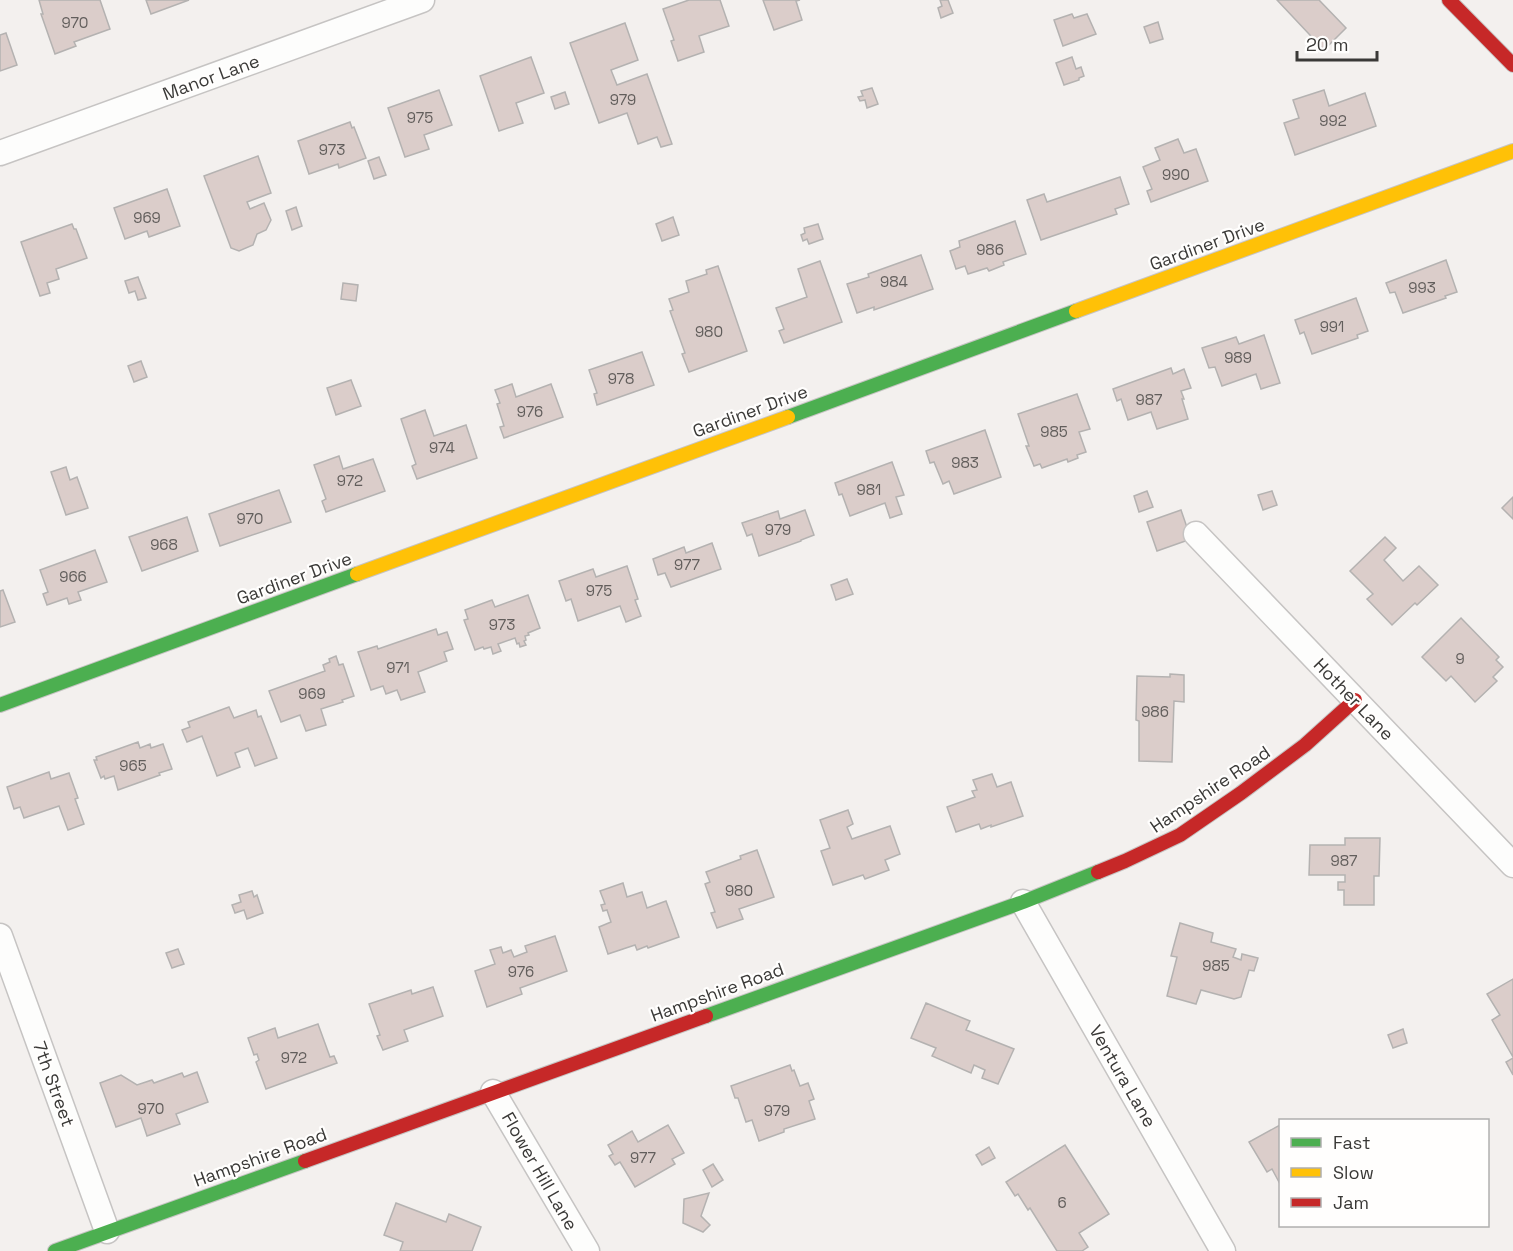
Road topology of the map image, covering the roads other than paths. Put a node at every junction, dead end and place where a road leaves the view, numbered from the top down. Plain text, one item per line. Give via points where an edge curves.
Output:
1 (422, 0) edge
2 (1449, 0) edge
3 (1513, 65) edge
4 (1513, 151) edge
5 (0, 153) edge
6 (1196, 534) dead end
7 (1355, 700) junction
8 (0, 705) edge
9 (1513, 865) edge
10 (1023, 902) junction
11 (0, 936) edge
12 (493, 1092) junction
13 (107, 1231) junction
14 (55, 1251) edge
15 (587, 1251) edge
16 (1222, 1251) edge

1 - 5 street, Manor Lane
2 - 3 street
4 - 8 street, Gardiner Drive
6 - 7 street, Hother Lane
7 - 9 street, Hother Lane
7 - 10 street, Hampshire Road via 1305,745 1180,835
10 - 12 street, Hampshire Road
10 - 16 street, Ventura Lane
11 - 13 street, 7th Street
12 - 13 street, Hampshire Road
12 - 15 street, Flower Hill Lane
13 - 14 street, Hampshire Road

